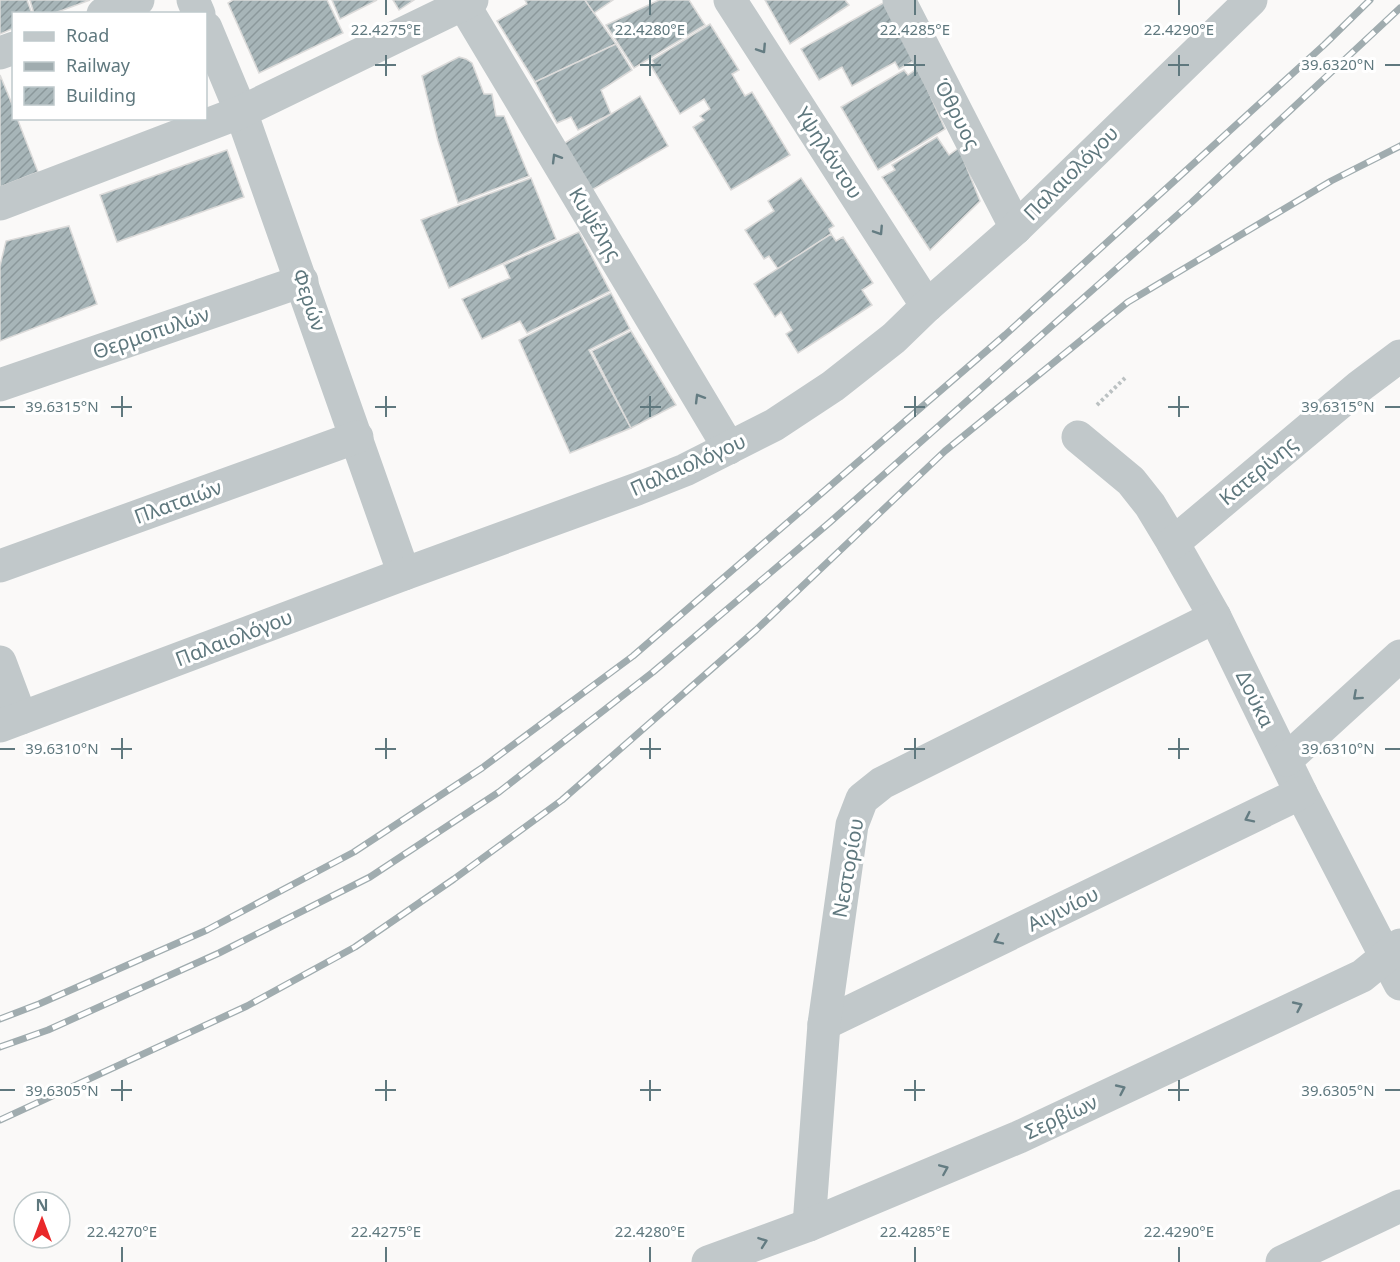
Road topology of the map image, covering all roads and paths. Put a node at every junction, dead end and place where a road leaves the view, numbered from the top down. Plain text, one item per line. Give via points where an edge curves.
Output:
1 (138, 0) edge
2 (730, 0) edge
3 (899, 0) edge
4 (1251, 0) edge
5 (466, 2) edge
6 (108, 12) edge
7 (207, 30) edge
8 (241, 112) junction
9 (0, 204) edge
10 (1016, 228) junction
11 (302, 281) junction
12 (927, 306) junction
13 (1400, 356) edge
14 (1125, 378) dead end
15 (0, 385) edge
16 (1096, 407) dead end
17 (357, 437) junction
18 (1078, 437) dead end
19 (729, 448) junction
20 (1173, 543) junction
21 (0, 566) edge
22 (404, 574) junction
23 (1215, 617) junction
24 (1400, 657) edge
25 (0, 662) edge
26 (11, 722) edge
27 (1286, 760) junction
28 (1301, 793) junction
29 (1395, 962) edge
30 (824, 1024) junction
31 (1400, 1206) edge
32 (809, 1225) junction
33 (708, 1262) edge
34 (1282, 1262) edge

1 - 6 street
2 -> 12 street, Υψηλάντου
3 - 10 street, Όθρυος
4 - 10 street, Παλαιολόγου
5 - 8 street
19 -> 5 street, Κυψέλης
7 - 8 street, Φερών
8 - 9 street
8 - 11 street, Φερών
10 - 12 street, Παλαιολόγου
11 - 15 street, Θερμοπυλών
11 - 17 street, Φερών
12 - 19 street, Παλαιολόγου via 880,350 833,386
13 - 20 street, Κατερίνης
14 - 16 path
17 - 21 street, Πλαταιών
17 - 22 street, Φερών
18 - 20 street, Δούκα via 1131,481
19 - 22 street, Παλαιολόγου via 637,489
20 - 23 street, Δούκα
22 - 26 street, Παλαιολόγου
23 - 27 street, Δούκα
23 - 30 street, Νεστορίου via 882,783 862,799 852,825
24 -> 27 street
25 - 26 street
27 - 28 street, Δούκα
28 - 29 street, Δούκα
28 -> 30 street, Αιγινίου
32 -> 29 street, Σερβίων via 1019,1137
30 - 32 street, Νεστορίου
31 - 34 street
33 -> 32 street, Σερβίων

